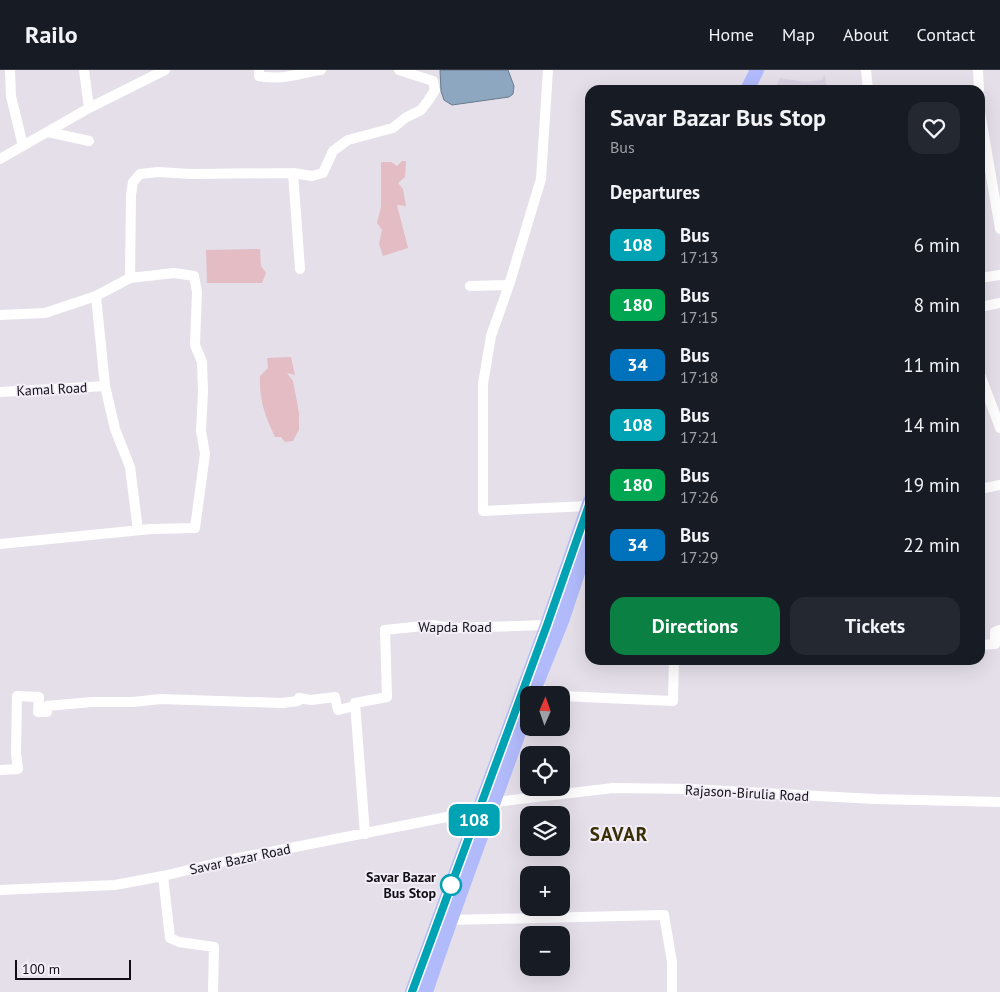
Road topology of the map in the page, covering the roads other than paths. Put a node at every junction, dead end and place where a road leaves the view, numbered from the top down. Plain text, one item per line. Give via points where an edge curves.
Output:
1 (10, 70) edge
2 (84, 70) edge
3 (166, 70) edge
4 (259, 70) edge
5 (321, 70) edge
6 (399, 70) edge
7 (548, 70) edge
8 (757, 70) edge
9 (766, 70) edge
10 (866, 70) edge
11 (978, 70) edge
12 (427, 74) edge
13 (750, 85) edge
14 (760, 85) edge
15 (868, 85) edge
16 (979, 85) edge
17 (89, 108) junction
18 (48, 132) junction
19 (89, 141) dead end
20 (985, 141) edge
21 (23, 146) junction
22 (0, 159) edge
23 (293, 173) junction
24 (1000, 229) edge
25 (300, 269) dead end
26 (1000, 275) edge
27 (985, 277) edge
28 (130, 278) junction
29 (509, 285) junction
30 (470, 286) dead end
31 (96, 296) junction
32 (1000, 303) edge
33 (985, 306) edge
34 (0, 315) edge
35 (105, 386) junction
36 (985, 388) edge
37 (0, 392) edge
38 (1000, 428) edge
39 (1000, 485) edge
40 (985, 488) edge
41 (585, 504) edge
42 (585, 516) edge
43 (138, 530) junction
44 (0, 544) edge
45 (585, 558) edge
46 (547, 625) junction
47 (1000, 630) edge
48 (985, 645) edge
49 (674, 665) edge
50 (536, 686) edge
51 (570, 696) edge
52 (355, 706) junction
53 (520, 731) edge
54 (0, 770) edge
55 (495, 802) junction
56 (1000, 802) edge
57 (477, 811) junction
58 (365, 834) junction
59 (163, 876) junction
60 (0, 890) edge
61 (450, 920) junction
62 (213, 992) edge
63 (412, 992) edge
64 (426, 992) edge
65 (672, 992) edge

1 - 21 street via 11,96
2 - 17 street
3 - 17 street
4 - 5 street via 259,76 272,79
6 - 12 street
7 - 29 street via 541,179
8 - 13 highway
9 - 14 highway
10 - 15 street
11 - 16 street
12 - 23 street via 435,90 421,110 393,128 348,140 333,151 323,173 312,176
17 - 18 street
18 - 19 street
18 - 21 street
20 - 24 street
21 - 22 street
23 - 25 street
23 - 28 street via 140,174 133,182 131,195
26 - 27 street
28 - 31 street
28 - 43 street via 174,273 194,276 197,292 195,345 202,362 201,431 205,454 196,528
29 - 30 street
29 - 41 street via 490,336 483,384 483,511
31 - 34 street via 45,312
31 - 35 street
32 - 33 street
35 - 37 street, Kamal Road
35 - 43 street via 115,428 130,467
36 - 38 street
39 - 40 street
42 - 46 highway
43 - 44 street
45 - 50 highway
46 - 52 street, Wapda Road via 451,628 432,625 385,630 387,697 354,703
46 - 57 highway
47 - 48 street via 995,632 994,644
49 - 51 street via 673,701
52 - 54 street via 338,710 335,697 299,698 298,701 282,703 161,699 60,704 47,706 47,712 38,712 38,697 17,696 18,769
52 - 58 street
53 - 55 highway
55 - 56 street, Rajason-Birulia Road via 613,788 875,800
55 - 61 highway
57 - 58 street, Savar Bazar Road
57 - 63 highway
58 - 59 street, Savar Bazar Road
59 - 60 street, Savar Bazar Road via 114,885
59 - 62 street via 170,938 214,946
61 - 64 highway
61 - 65 street via 664,915 672,962

